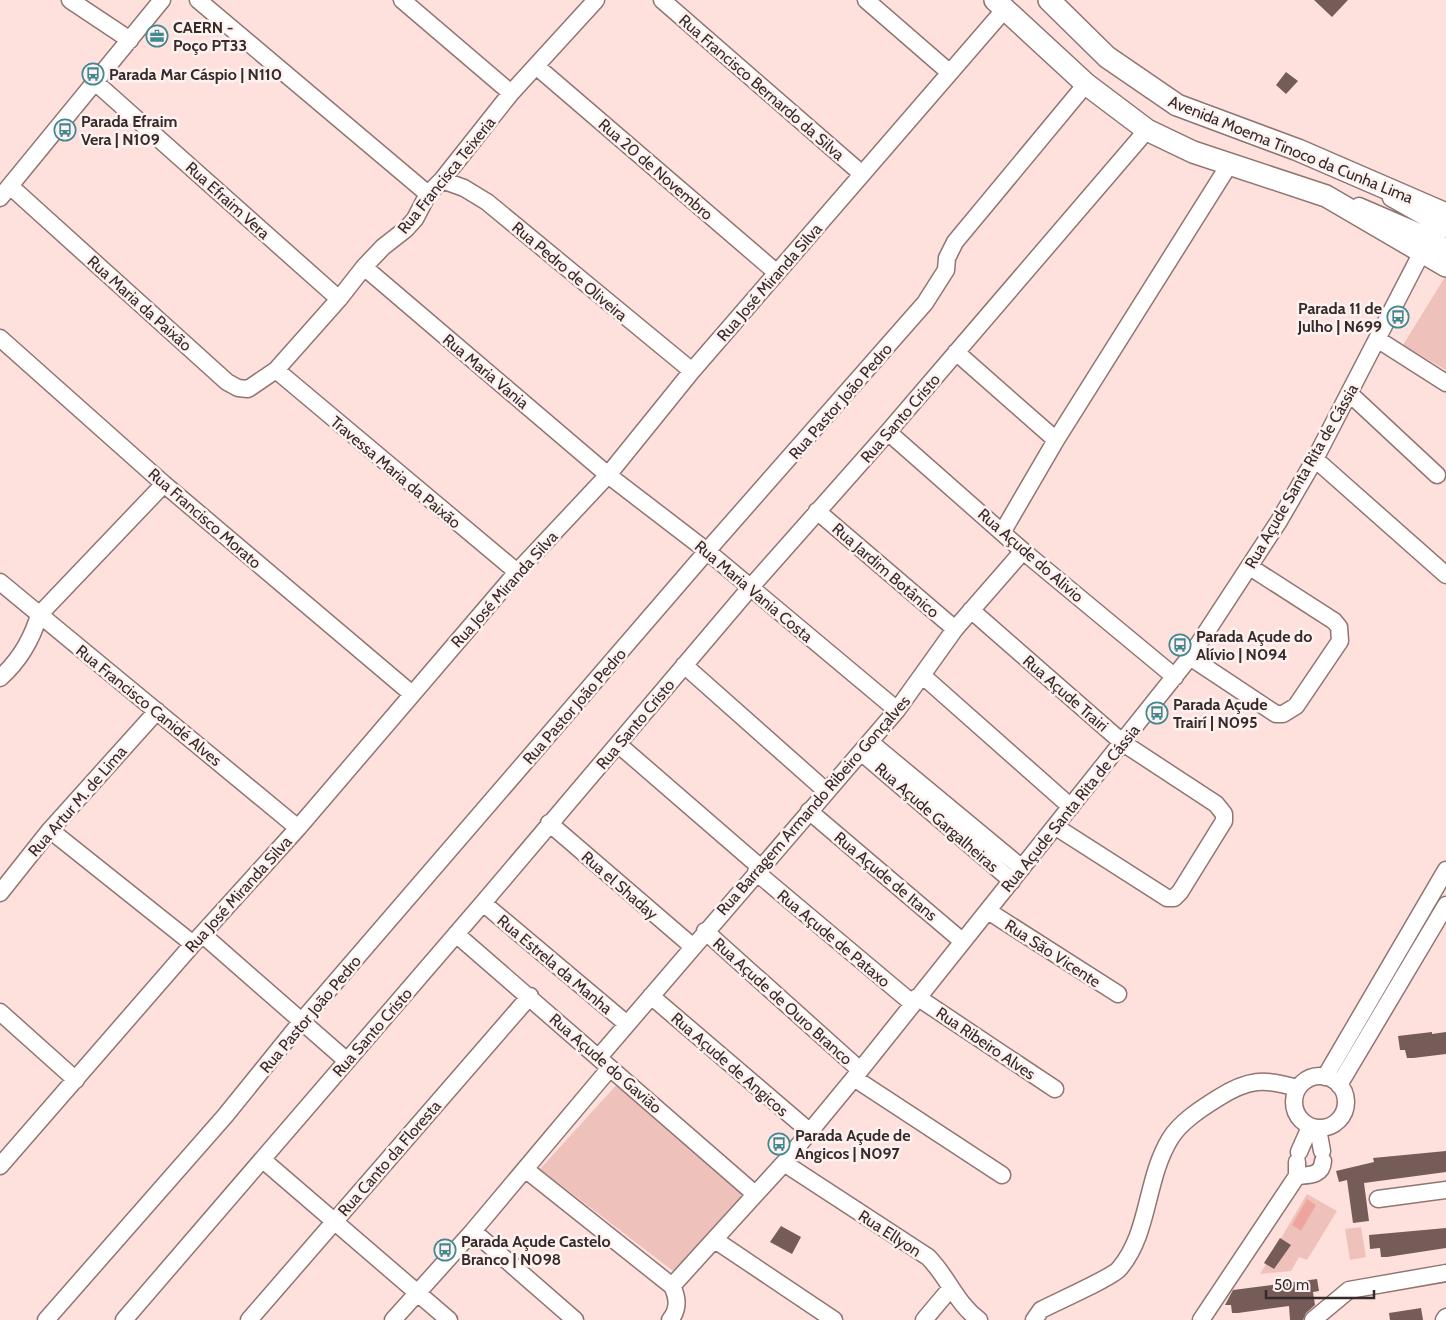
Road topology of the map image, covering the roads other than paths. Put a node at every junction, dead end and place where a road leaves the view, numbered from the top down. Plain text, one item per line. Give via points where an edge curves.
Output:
1 (70, 0) edge
2 (162, 0) edge
3 (198, 0) edge
4 (402, 0) edge
5 (596, 0) edge
6 (662, 0) edge
7 (866, 0) edge
8 (1049, 0) edge
9 (1000, 4) edge
10 (130, 40) junction
11 (536, 66) junction
12 (949, 72) junction
13 (96, 82) junction
14 (1086, 84) junction
15 (511, 93) junction
16 (1147, 130) junction
17 (1229, 165) junction
18 (862, 174) junction
19 (442, 180) junction
20 (1377, 183) junction
21 (5, 192) edge
22 (428, 194) junction
23 (1326, 196) junction
24 (1446, 214) edge
25 (1446, 229) edge
26 (1446, 247) edge
27 (1422, 252) junction
28 (1446, 266) edge
29 (364, 267) junction
30 (777, 273) junction
31 (339, 299) junction
32 (0, 338) edge
33 (1377, 339) junction
34 (956, 352) junction
35 (276, 370) junction
36 (692, 372) junction
37 (1446, 383) edge
38 (1349, 393) junction
39 (888, 432) junction
40 (1056, 440) junction
41 (1315, 459) junction
42 (608, 474) junction
43 (1437, 475) dead end
44 (164, 484) junction
45 (817, 512) junction
46 (1003, 531) junction
47 (1024, 551) junction
48 (707, 552) junction
49 (1250, 567) junction
50 (1445, 571) edge
51 (516, 572) junction
52 (0, 582) edge
53 (750, 588) junction
54 (971, 610) junction
55 (40, 615) junction
56 (955, 629) junction
57 (1190, 657) junction
58 (684, 665) junction
59 (923, 676) junction
60 (1175, 677) junction
61 (0, 678) edge
62 (412, 694) junction
63 (897, 710) junction
64 (157, 711) junction
65 (1123, 743) junction
66 (618, 744) junction
67 (866, 747) junction
68 (826, 791) junction
69 (1071, 806) junction
70 (809, 811) junction
71 (548, 823) junction
72 (1056, 827) junction
73 (298, 828) junction
74 (50, 830) junction
75 (758, 870) junction
76 (1446, 870) edge
77 (1017, 875) junction
78 (0, 893) edge
79 (483, 903) junction
80 (1446, 905) edge
81 (988, 911) junction
82 (705, 931) junction
83 (456, 934) junction
84 (197, 939) junction
85 (962, 941) junction
86 (692, 946) junction
87 (1118, 994) dead end
88 (530, 996) junction
89 (651, 996) junction
90 (915, 1000) junction
91 (0, 1012) edge
92 (301, 1022) junction
93 (627, 1024) junction
94 (347, 1061) junction
95 (605, 1062) junction
96 (857, 1074) junction
97 (1324, 1077) junction
98 (76, 1080) junction
99 (1339, 1085) junction
100 (1297, 1088) junction
101 (1055, 1089) dead end
102 (1314, 1128) junction
103 (809, 1132) junction
104 (263, 1160) junction
105 (784, 1163) junction
106 (1298, 1163) junction
107 (0, 1166) edge
108 (525, 1169) junction
109 (1002, 1175) dead end
110 (1446, 1190) edge
111 (755, 1194) junction
112 (1378, 1200) dead end
113 (335, 1221) junction
114 (473, 1231) junction
115 (715, 1240) junction
116 (1446, 1274) edge
117 (672, 1286) junction
118 (950, 1288) junction
119 (418, 1292) junction
120 (46, 1320) edge
121 (124, 1320) edge
122 (249, 1320) edge
123 (393, 1320) edge
124 (449, 1320) edge
125 (575, 1320) edge
126 (670, 1320) edge
127 (834, 1320) edge
128 (924, 1320) edge
129 (979, 1320) edge
130 (1034, 1320) edge
131 (1201, 1320) edge
132 (1313, 1320) edge

1 - 10 street
2 - 10 street
3 - 22 street
4 - 15 street
5 - 11 street, Rua Francisca Teixeria
6 - 18 street, Rua Francisco Bernardo da Silva
7 - 12 street
8 - 20 main road, Avenida Moema Tinoco da Cunha Lima via 1107,57 1177,105
9 - 12 street, Rua José Miranda Silva
9 - 14 main road, Avenida Moema Tinoco da Cunha Lima
10 - 13 street
11 - 15 street, Rua Francisca Teixeria
11 - 30 street, Rua 20 de Novembro
12 - 18 street, Rua José Miranda Silva
13 - 21 street
13 - 31 street, Rua Efraim Vera
14 - 16 main road, Avenida Moema Tinoco da Cunha Lima
14 - 48 street, Rua Pastor João Pedro via 955,242 947,258 946,270 925,303
15 - 19 street, Rua Francisca Teixeria
16 - 17 main road, Avenida Moema Tinoco da Cunha Lima
16 - 34 street, Rua Santo Cristo
17 - 23 main road, Avenida Moema Tinoco da Cunha Lima
17 - 40 street
18 - 30 street, Rua José Miranda Silva
19 - 22 street, Rua Francisca Teixeria
19 - 36 street, Rua Pedro de Oliveira via 487,202
20 - 24 main road, Avenida Moema Tinoco da Cunha Lima
20 - 25 street via 1392,200
21 - 35 street, Rua Maria da Paixão via 227,382 248,389
22 - 29 street, Rua Francisca Teixeria via 415,220
23 - 26 street via 1385,217
23 - 27 main road, Avenida Moema Tinoco da Cunha Lima
27 - 28 main road, Avenida Moema Tinoco da Cunha Lima
27 - 33 street, Rua Açude Santa Rita de Cássia
29 - 31 street, Rua Francisca Teixeria
29 - 42 street, Rua Maria Vania
30 - 36 street, Rua José Miranda Silva
31 - 35 street, Rua Francisca Teixeria
32 - 44 street, Rua Francisco Morato
33 - 37 street
33 - 38 street, Rua Açude Santa Rita de Cássia
34 - 39 street, Rua Santo Cristo
34 - 40 street
35 - 51 street, Travessa Maria da Paixão
36 - 42 street, Rua José Miranda Silva
38 - 41 street, Rua Açude Santa Rita de Cássia
38 - 43 street
39 - 45 street, Rua Santo Cristo
39 - 46 street, Rua Açude do Alivio
40 - 46 street
41 - 49 street, Rua Açude Santa Rita de Cássia
41 - 50 street
42 - 48 street, Rua Maria Vania Costa
42 - 51 street, Rua José Miranda Silva
44 - 55 street
44 - 62 street, Rua Francisco Morato
45 - 53 street, Rua Santo Cristo
45 - 56 street, Rua Jardim Botânico
46 - 47 street, Rua Açude do Alivio
47 - 54 street, Rua Barragem Armando Ribeiro Gonçalves
47 - 60 street, Rua Açude do Alivio
48 - 53 street, Rua Maria Vania Costa
48 - 92 street, Rua Pastor João Pedro
49 - 57 street, Rua Açude Santa Rita de Cássia
49 - 57 street via 1334,621 1339,627 1340,641 1296,706 1284,714 1276,714
51 - 62 street, Rua José Miranda Silva
52 - 55 street, Rua Francisco Canidé Alves
53 - 58 street, Rua Santo Cristo
53 - 63 street, Rua Maria Vania Costa
54 - 56 street, Rua Barragem Armando Ribeiro Gonçalves
54 - 65 street, Rua Açude Trairi
55 - 61 street via 26,646
55 - 64 street, Rua Francisco Canidé Alves
56 - 59 street, Rua Barragem Armando Ribeiro Gonçalves
57 - 60 street, Rua Açude Santa Rita de Cássia
58 - 66 street, Rua Santo Cristo
58 - 68 street
59 - 63 street, Rua Barragem Armando Ribeiro Gonçalves
59 - 69 street
60 - 65 street, Rua Açude Santa Rita de Cássia
62 - 73 street, Rua José Miranda Silva
63 - 67 street, Rua Barragem Armando Ribeiro Gonçalves
64 - 73 street, Rua Francisco Canidé Alves
64 - 74 street, Rua Artur M. de Lima
65 - 69 street, Rua Açude Santa Rita de Cássia
65 - 72 street, Rua Açude Trairi via 1216,804 1224,814 1224,821 1180,892 1174,898 1161,896
66 - 71 street, Rua Santo Cristo
66 - 75 street, Rua Açude de Pataxo
67 - 68 street, Rua Barragem Armando Ribeiro Gonçalves
67 - 77 street, Rua Açude Gargalheiras
68 - 70 street, Rua Barragem Armando Ribeiro Gonçalves
69 - 72 street, Rua Açude Santa Rita de Cássia
70 - 75 street, Rua Barragem Armando Ribeiro Gonçalves
70 - 85 street, Rua Açude de Itans
71 - 79 street, Rua Santo Cristo
71 - 86 street, Rua el Shaday
72 - 77 street, Rua Açude Santa Rita de Cássia
73 - 84 street, Rua José Miranda Silva
74 - 78 street, Rua Artur M. de Lima
74 - 84 street
75 - 82 street, Rua Barragem Armando Ribeiro Gonçalves
75 - 90 street, Rua Açude de Pataxo
76 - 97 street
77 - 81 street, Rua Açude Santa Rita de Cássia
79 - 83 street, Rua Santo Cristo
79 - 93 street, Rua Estrela da Manha
80 - 99 street
81 - 85 street, Rua Açude Santa Rita de Cássia
81 - 87 street, Rua São Vicente
82 - 86 street, Rua Barragem Armando Ribeiro Gonçalves
82 - 96 street, Rua Açude de Ouro Branco
83 - 88 street, Rua Açude do Gavião
83 - 94 street, Rua Santo Cristo
84 - 92 street
84 - 98 street, Rua José Miranda Silva
85 - 90 street, Rua Açude Santa Rita de Cássia
86 - 89 street, Rua Barragem Armando Ribeiro Gonçalves
88 - 95 street, Rua Açude do Gavião
88 - 113 street, Rua Canto da Floresta
89 - 93 street, Rua Barragem Armando Ribeiro Gonçalves
89 - 103 street, Rua Açude de Angicos
90 - 96 street, Rua Açude Santa Rita de Cássia
90 - 101 street, Rua Ribeiro Alves
91 - 98 street
92 - 94 street
92 - 120 street, Rua Pastor João Pedro via 225,1116
93 - 95 street, Rua Barragem Armando Ribeiro Gonçalves
94 - 104 street, Rua Santo Cristo
95 - 108 street, Rua Barragem Armando Ribeiro Gonçalves
95 - 111 street, Rua Açude do Gavião
96 - 103 street, Rua Açude Santa Rita de Cássia
96 - 109 street, Rua Açude de Ouro Branco
97 - 99 street
97 - 100 street via 1309,1078
98 - 107 street, Rua José Miranda Silva
99 - 102 street via 1346,1099 1343,1114 1333,1125
100 - 102 street via 1294,1111 1303,1123
100 - 130 street via 1261,1080 1236,1087 1199,1110 1170,1139 1154,1178 1135,1247 1117,1271 1041,1310
102 - 106 street
102 - 106 street via 1322,1156 1320,1171 1316,1173
103 - 105 street, Rua Açude Santa Rita de Cássia
104 - 113 street
104 - 121 street, Rua Santo Cristo
105 - 111 street, Rua Açude Santa Rita de Cássia
105 - 118 street, Rua Ellyon via 928,1257 941,1270
106 - 131 street
108 - 114 street, Rua Barragem Armando Ribeiro Gonçalves
108 - 117 street
110 - 112 street
111 - 115 street, Rua Açude Santa Rita de Cássia
113 - 119 street
113 - 122 street, Rua Canto da Floresta
114 - 119 street, Rua Barragem Armando Ribeiro Gonçalves
114 - 125 street
115 - 117 street, Rua Açude Santa Rita de Cássia
115 - 127 street
116 - 132 street via 1349,1290
117 - 126 street via 677,1304
118 - 128 street
118 - 129 street, Rua Ellyon via 962,1305
119 - 123 street, Rua Barragem Armando Ribeiro Gonçalves
119 - 124 street

